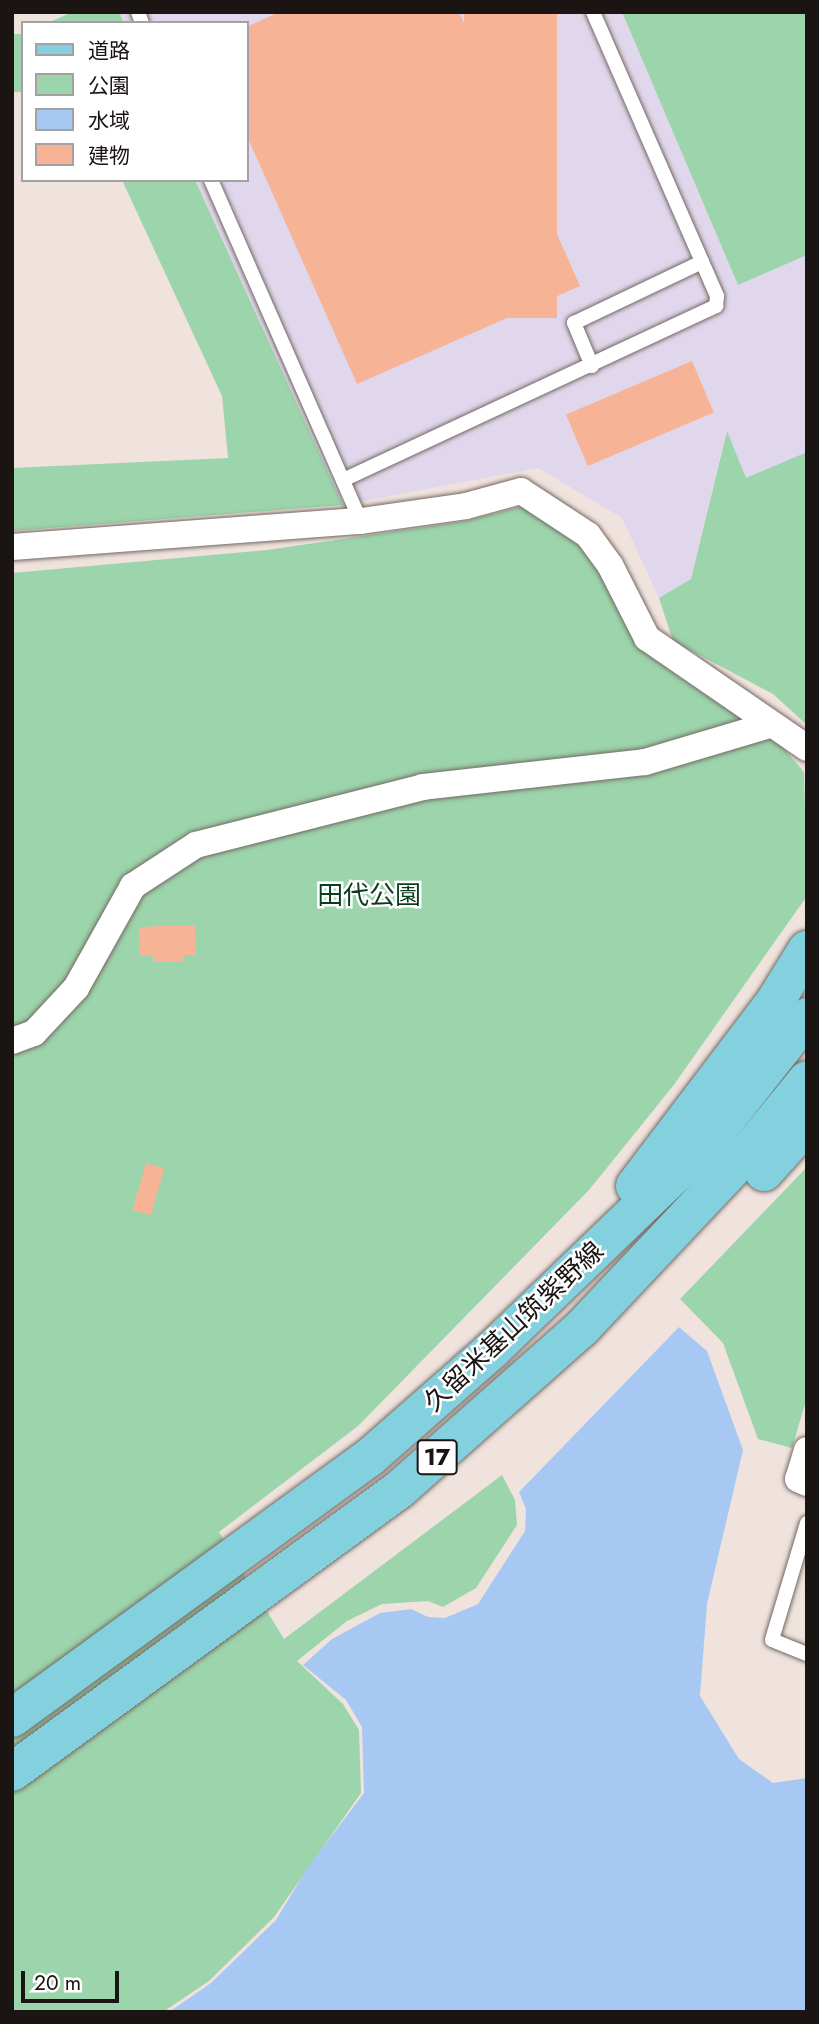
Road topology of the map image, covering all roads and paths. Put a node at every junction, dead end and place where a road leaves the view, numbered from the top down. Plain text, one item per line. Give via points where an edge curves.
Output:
1 (593, 12) edge
2 (212, 182) edge
3 (702, 262) junction
4 (592, 366) junction
5 (343, 480) junction
6 (361, 521) junction
7 (12, 547) edge
8 (769, 725) junction
9 (807, 748) edge
10 (807, 950) edge
11 (807, 1017) edge
12 (12, 1041) edge
13 (807, 1080) edge
14 (807, 1124) edge
15 (556, 1292) junction
16 (582, 1328) junction
17 (807, 1450) edge
18 (807, 1483) edge
19 (807, 1523) edge
20 (807, 1654) edge
21 (12, 1718) edge
22 (12, 1772) edge

1 - 3 lane
2 - 5 lane
3 - 4 lane via 717,296 716,306
3 - 4 lane via 574,323
4 - 5 lane
5 - 6 lane
6 - 7 street
6 - 8 street via 467,506 521,491 588,536 610,565 647,638
8 - 9 street
8 - 12 street via 645,762 424,786 196,845 133,886 76,988 34,1033
10 - 15 main road via 776,1000
11 - 15 main road, 久留米基山筑紫野線 / 17 via 709,1141
13 - 16 main road, 久留米基山筑紫野線 / 17 via 750,1150
14 - 16 main road via 771,1166 655,1275
15 - 21 main road, 久留米基山筑紫野線 / 17 via 369,1458
16 - 22 main road, 久留米基山筑紫野線 / 17 via 400,1489
17 - 18 street via 798,1479
19 - 20 lane via 772,1640

